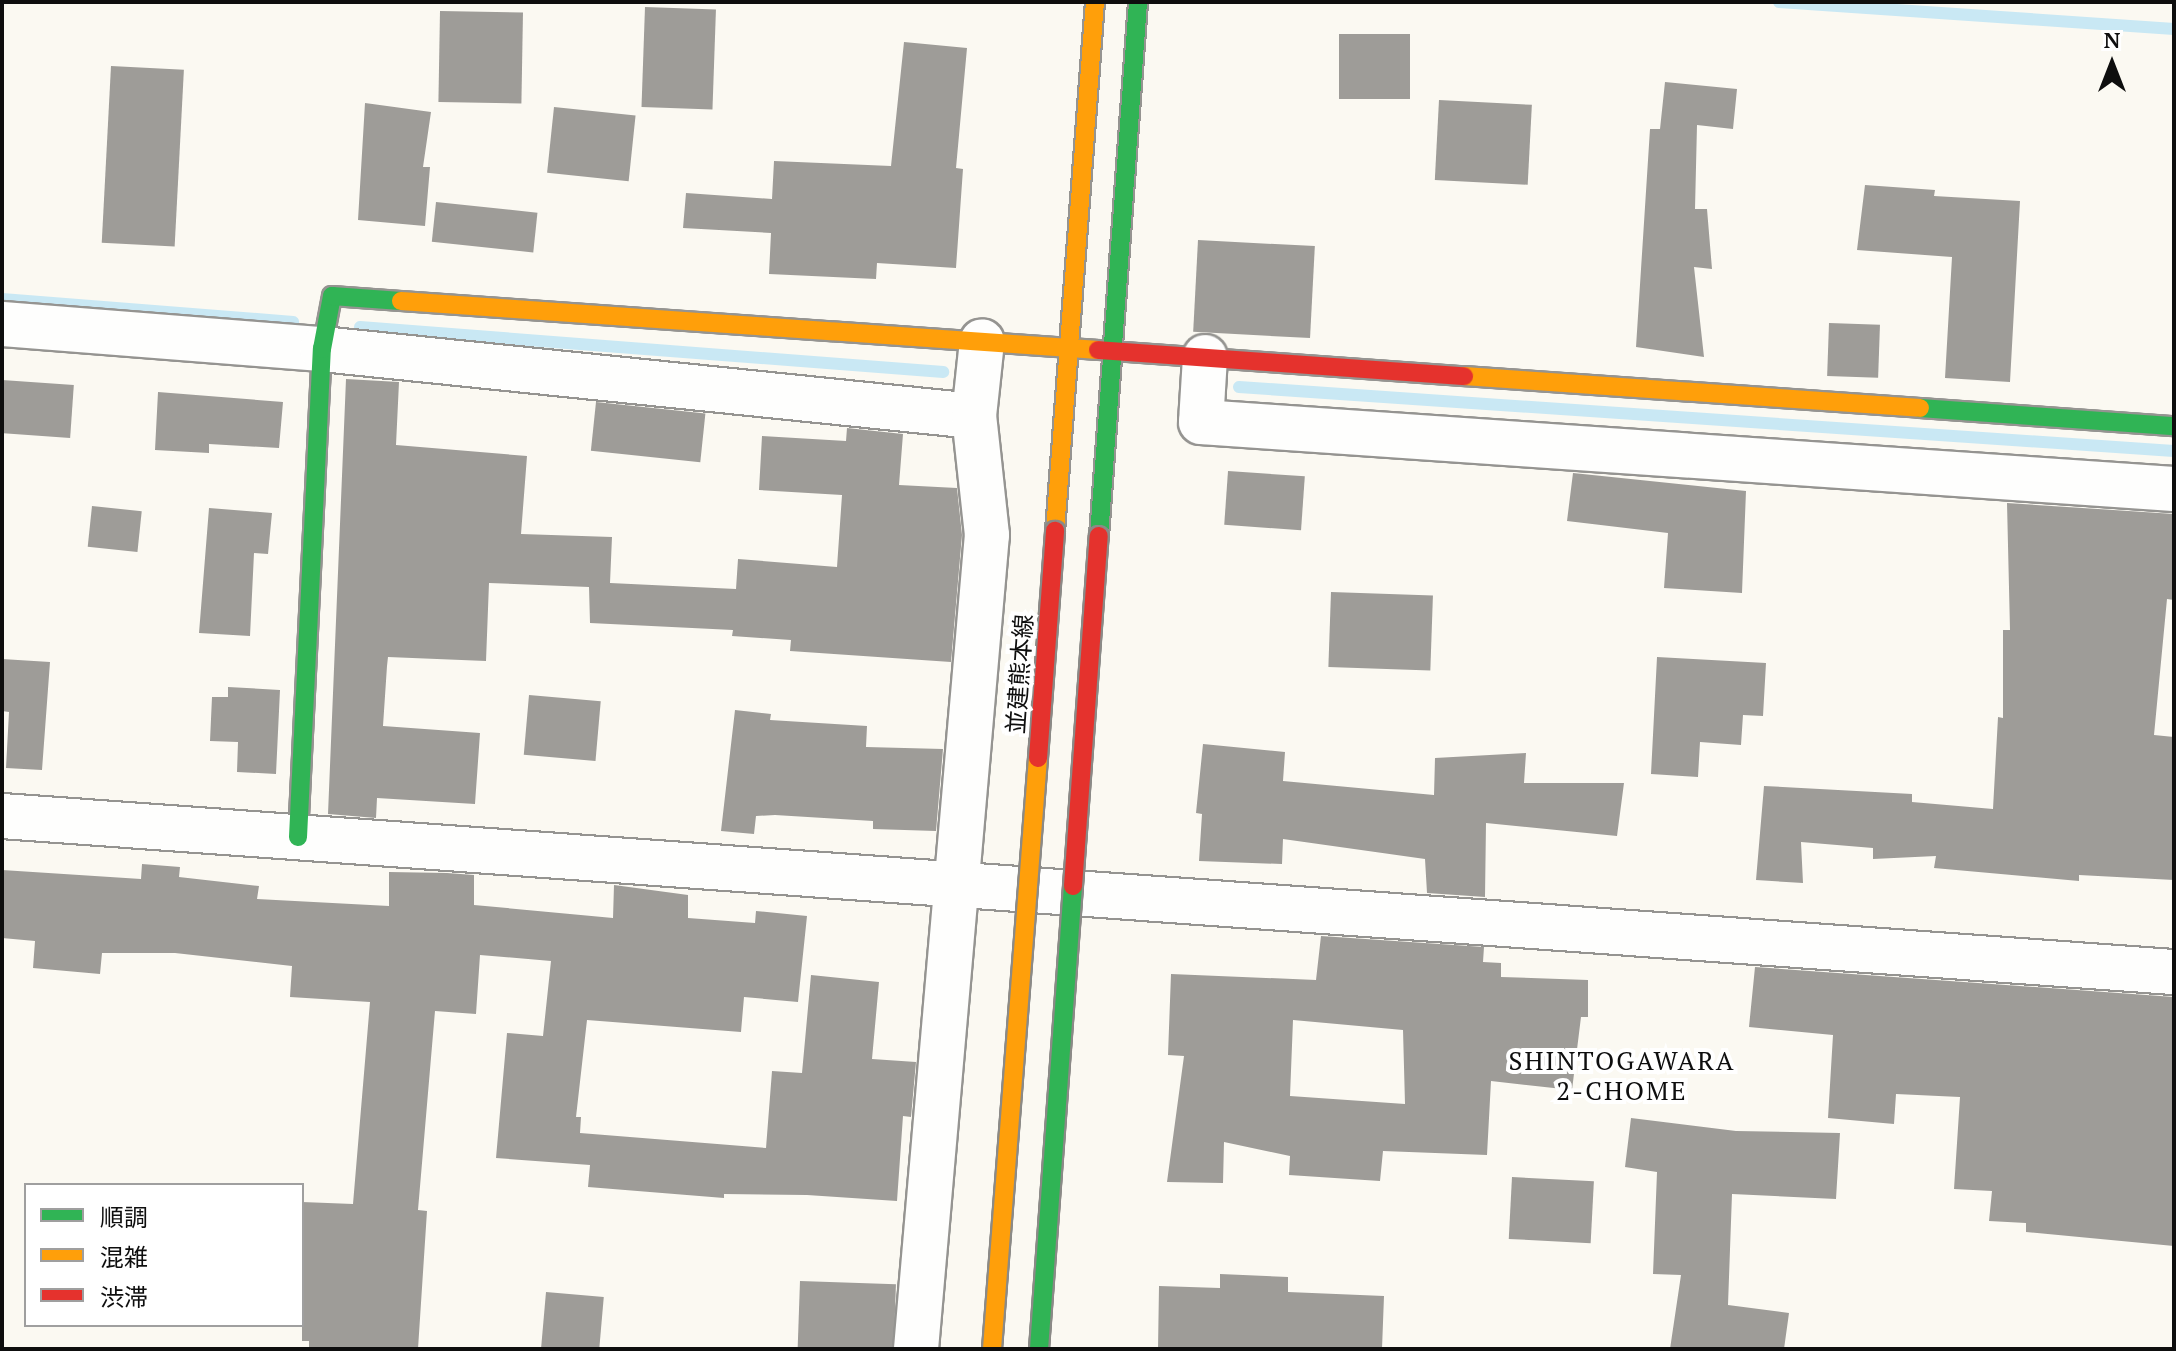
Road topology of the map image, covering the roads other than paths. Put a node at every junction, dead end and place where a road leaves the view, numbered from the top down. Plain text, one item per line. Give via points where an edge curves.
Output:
1 (1095, 2) edge
2 (1138, 2) edge
3 (2, 324) edge
4 (982, 341) junction
5 (1071, 348) junction
6 (322, 349) junction
7 (1116, 351) junction
8 (1205, 357) junction
9 (974, 416) junction
10 (2174, 426) edge
11 (2174, 489) edge
12 (2, 816) edge
13 (298, 837) junction
14 (956, 885) junction
15 (2174, 972) edge
16 (916, 1349) edge
17 (992, 1349) edge
18 (1039, 1349) edge

1 - 5 main road, 並建熊本線
2 - 7 main road
3 - 6 street
4 - 5 main road
4 - 6 main road via 332,296
4 - 9 street
5 - 7 main road
5 - 17 main road, 並建熊本線, bridge
6 - 9 street
6 - 13 main road
7 - 8 main road
7 - 18 main road, bridge
8 - 10 main road
8 - 11 street via 1201,422
9 - 14 street via 987,535
12 - 13 street
13 - 14 street
14 - 15 street
14 - 16 street

